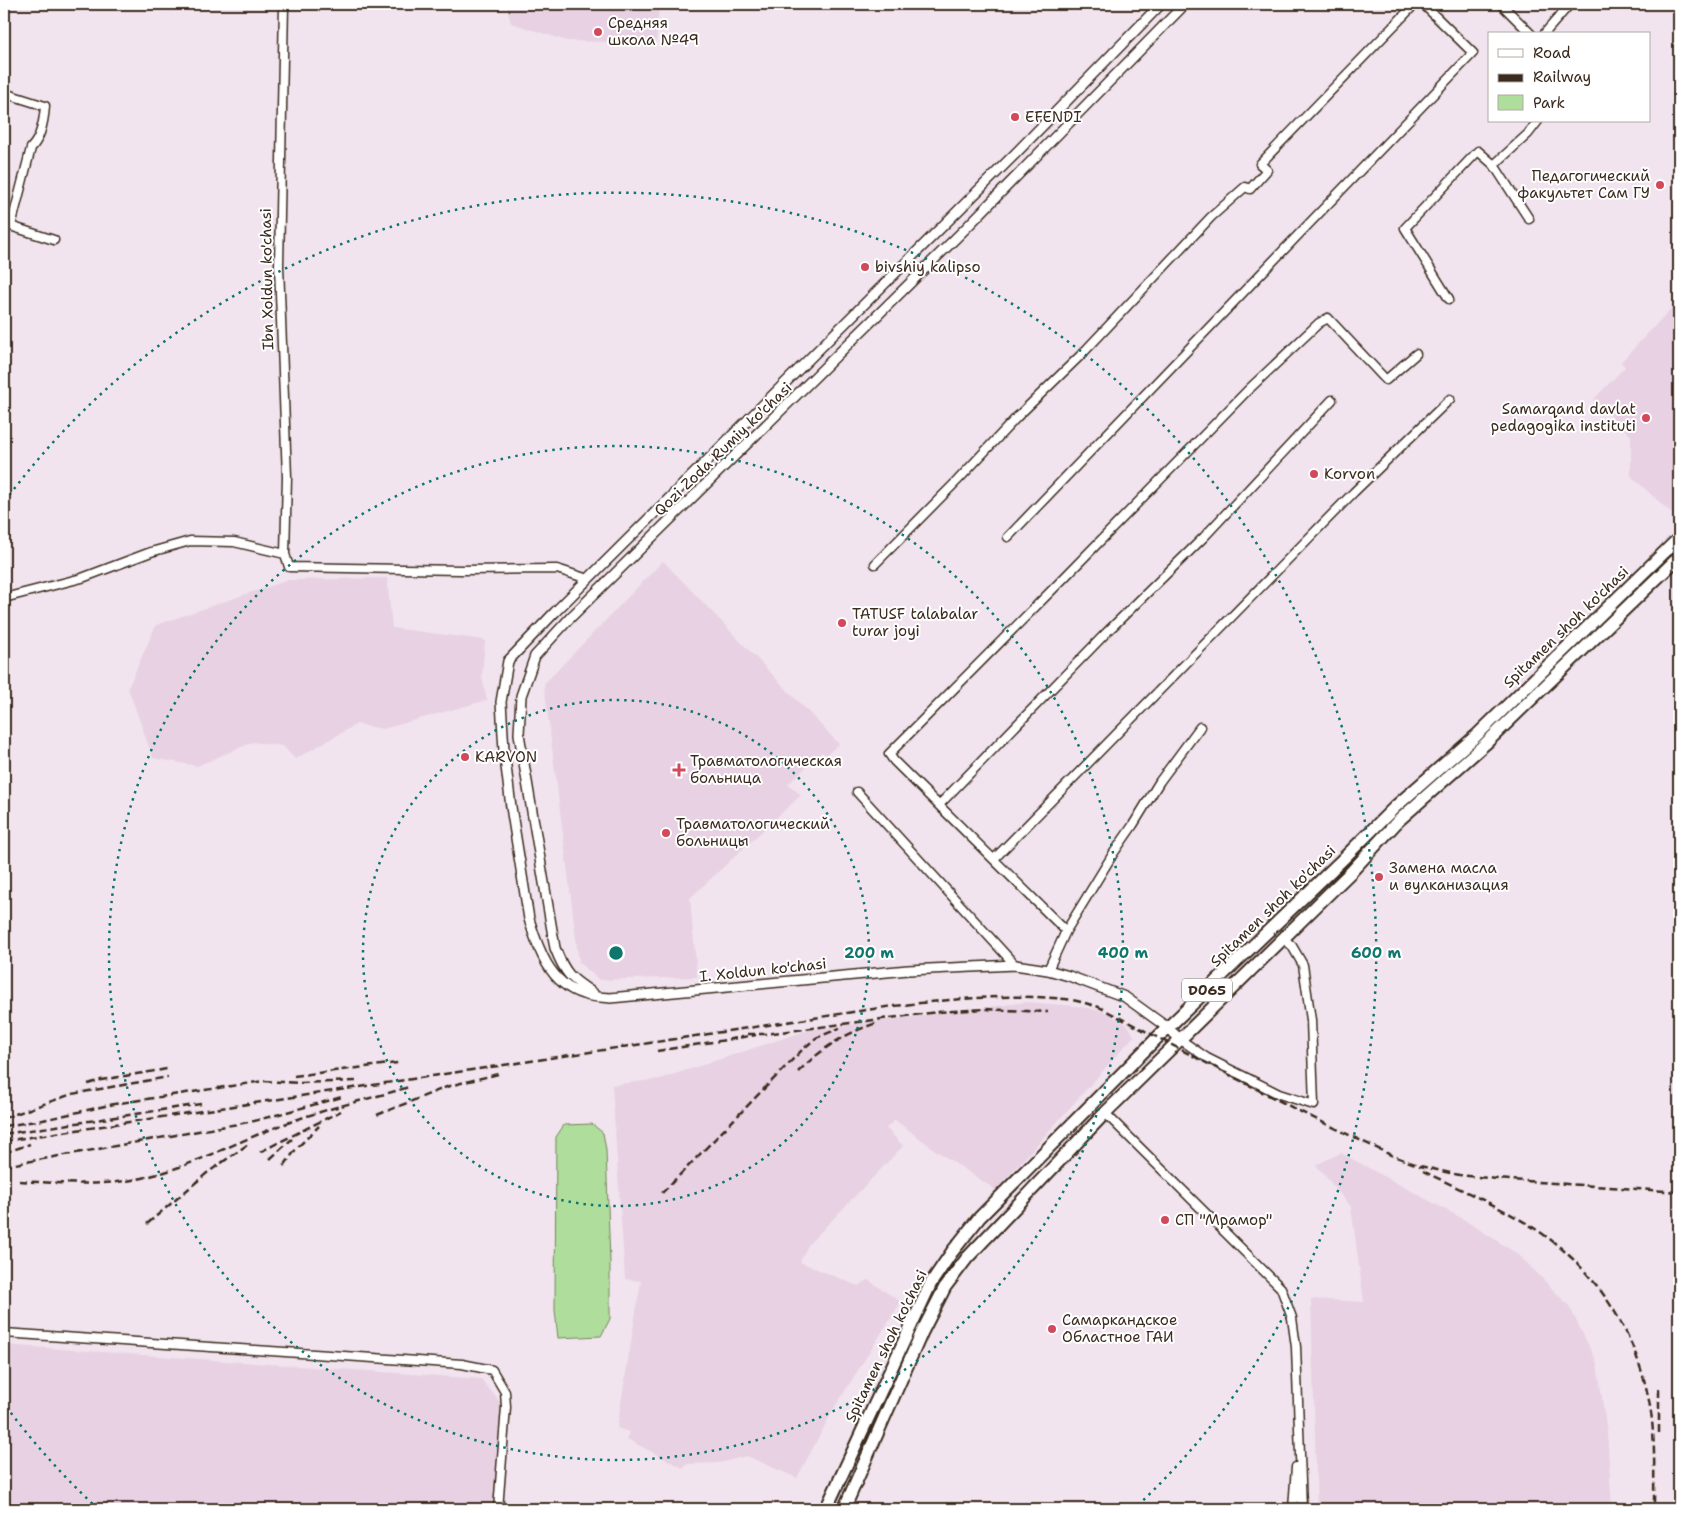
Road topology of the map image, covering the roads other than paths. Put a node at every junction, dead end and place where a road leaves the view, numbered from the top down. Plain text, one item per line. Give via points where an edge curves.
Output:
1 (284, 4) edge
2 (1161, 4) edge
3 (1185, 4) edge
4 (1415, 4) edge
5 (1424, 4) edge
6 (1570, 4) edge
7 (1504, 5) edge
8 (1529, 32) edge
9 (1546, 32) edge
10 (4, 94) edge
11 (1537, 122) edge
12 (1494, 165) junction
13 (1529, 219) dead end
14 (8, 225) edge
15 (54, 240) dead end
16 (1448, 300) dead end
17 (1416, 354) dead end
18 (1450, 399) dead end
19 (1332, 400) dead end
20 (1008, 536) dead end
21 (1679, 538) edge
22 (285, 554) junction
23 (1679, 557) edge
24 (875, 564) dead end
25 (588, 579) junction
26 (4, 598) edge
27 (1200, 727) dead end
28 (856, 792) dead end
29 (939, 805) junction
30 (994, 860) junction
31 (1066, 931) junction
32 (1283, 938) junction
33 (1015, 965) junction
34 (1048, 970) junction
35 (570, 988) joint
36 (597, 996) junction
37 (1168, 1028) junction
38 (1181, 1040) junction
39 (1105, 1113) junction
40 (4, 1333) edge
41 (1299, 1452) junction
42 (498, 1509) edge
43 (826, 1509) edge
44 (844, 1509) edge
45 (1293, 1509) edge
46 (1302, 1509) edge

1 - 22 street, Ibn Xoldun ko'chasi via 279,266 287,477
2 - 25 street, Qozi Zoda Rumiy ko'chasi
3 - 36 street, Qozi Zoda Rumiy ko'chasi via 965,229 535,656 521,696 519,734 555,948 562,968
4 - 24 street via 1260,164 1267,170 1250,190 1245,187 1211,217 1083,353
5 - 20 street via 1473,53
6 - 9 street
7 - 8 street
10 - 14 street via 45,106 44,119 36,144 31,148
11 - 12 street
12 - 13 street
12 - 16 street via 1478,151 1405,228
14 - 15 street
17 - 29 street via 1386,380 1328,318 1255,383 889,754
18 - 30 street via 1354,492
19 - 29 street via 1204,537
21 - 37 main road, Spitamen shoh ko'chasi / D065
22 - 25 street via 289,567 557,569
22 - 26 street via 234,542 190,541 82,578
23 - 32 main road, Spitamen shoh ko'chasi / D065 via 1485,744 1398,821
25 - 35 street, Qozi Zoda Rumiy ko'chasi via 508,662 501,702 511,807 529,919 547,964
27 - 31 street via 1160,781
28 - 33 street
29 - 30 street
30 - 31 street
31 - 34 street
32 - 38 main road, Spitamen shoh ko'chasi / D065
32 - 38 street via 1303,965 1311,1020 1314,1105 1279,1094 1207,1058
33 - 34 street, I. Xoldun ko'chasi
33 - 36 street, I. Xoldun ko'chasi via 908,970 610,998
34 - 37 street, I. Xoldun ko'chasi via 1125,997
35 - 36 street, I. Xoldun ko'chasi
37 - 38 street, I. Xoldun ko'chasi
37 - 43 main road, Spitamen shoh ko'chasi / D065 via 979,1218 952,1252 931,1283
38 - 39 main road, Spitamen shoh ko'chasi / D065
39 - 41 street via 1281,1288 1292,1318 1296,1347
39 - 44 main road, Spitamen shoh ko'chasi / D065 via 967,1258 945,1287
40 - 42 street via 462,1364 492,1370 505,1392 506,1407
41 - 45 street
41 - 46 street

